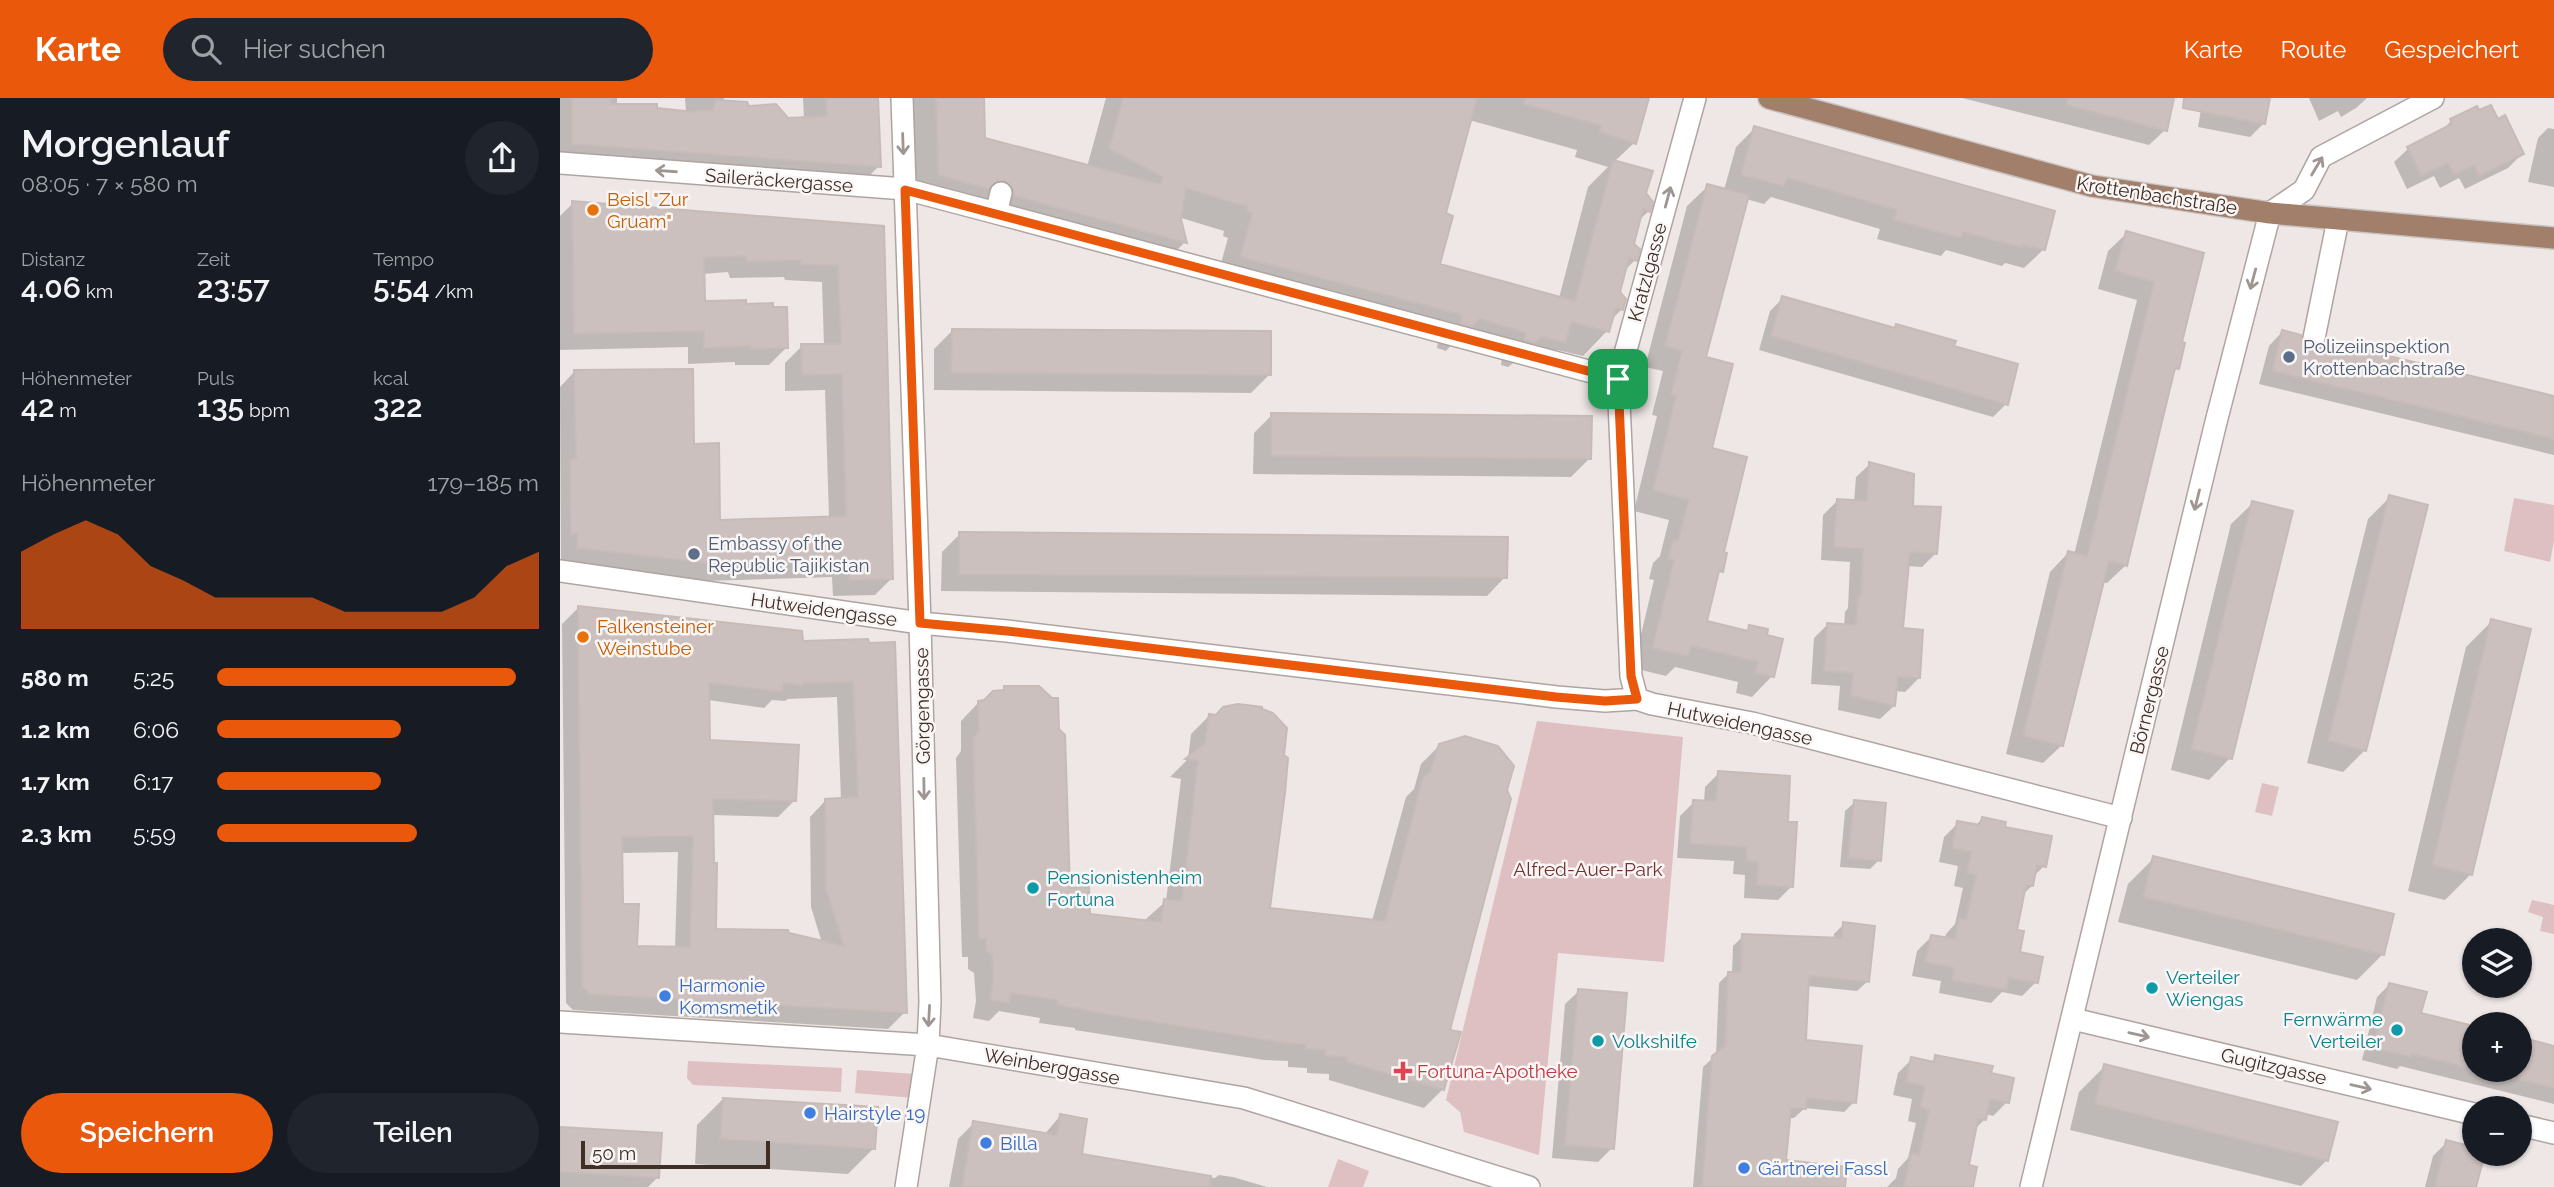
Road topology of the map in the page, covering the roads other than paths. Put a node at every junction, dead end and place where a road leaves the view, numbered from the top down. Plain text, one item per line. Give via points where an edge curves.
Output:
1 (902, 98) edge
2 (1695, 98) edge
3 (1769, 98) edge
4 (2433, 98) edge
5 (560, 163) edge
6 (905, 190) junction
7 (2270, 213) junction
8 (2338, 220) junction
9 (2554, 238) edge
10 (2314, 338) dead end
11 (1618, 379) junction
12 (560, 570) edge
13 (920, 623) junction
14 (1637, 699) junction
15 (2121, 818) junction
16 (2073, 1019) junction
17 (560, 1022) edge
18 (928, 1045) junction
19 (2462, 1111) edge
20 (2532, 1128) edge
21 (2554, 1133) edge
22 (906, 1187) edge
23 (1529, 1187) edge
24 (2031, 1187) edge

1 -> 6 street, Görgengasse
11 -> 2 street, Kratzlgasse
3 - 7 main road, Krottenbachstraße via 2077,183
7 -> 4 street via 2304,190 2321,158
6 -> 5 street, Saileräckergasse
6 - 11 street, Saileräckergasse via 999,203
6 - 13 street, Görgengasse
7 - 8 main road, Krottenbachstraße
7 -> 15 street, Börnergasse
8 - 9 main road, Krottenbachstraße
8 - 10 street
11 - 14 street, Kratzlgasse via 1631,676
12 - 13 street, Hutweidengasse
13 - 14 street, Hutweidengasse via 1556,697
13 -> 18 street, Görgengasse
14 - 15 street, Hutweidengasse via 1752,723
15 - 16 street, Börnergasse
16 -> 19 street, Gugitzgasse
16 - 24 street, Börnergasse
17 - 18 street, Weinberggasse
18 - 22 street, Görgengasse
18 - 23 street, Weinberggasse via 1244,1098
20 - 21 street

